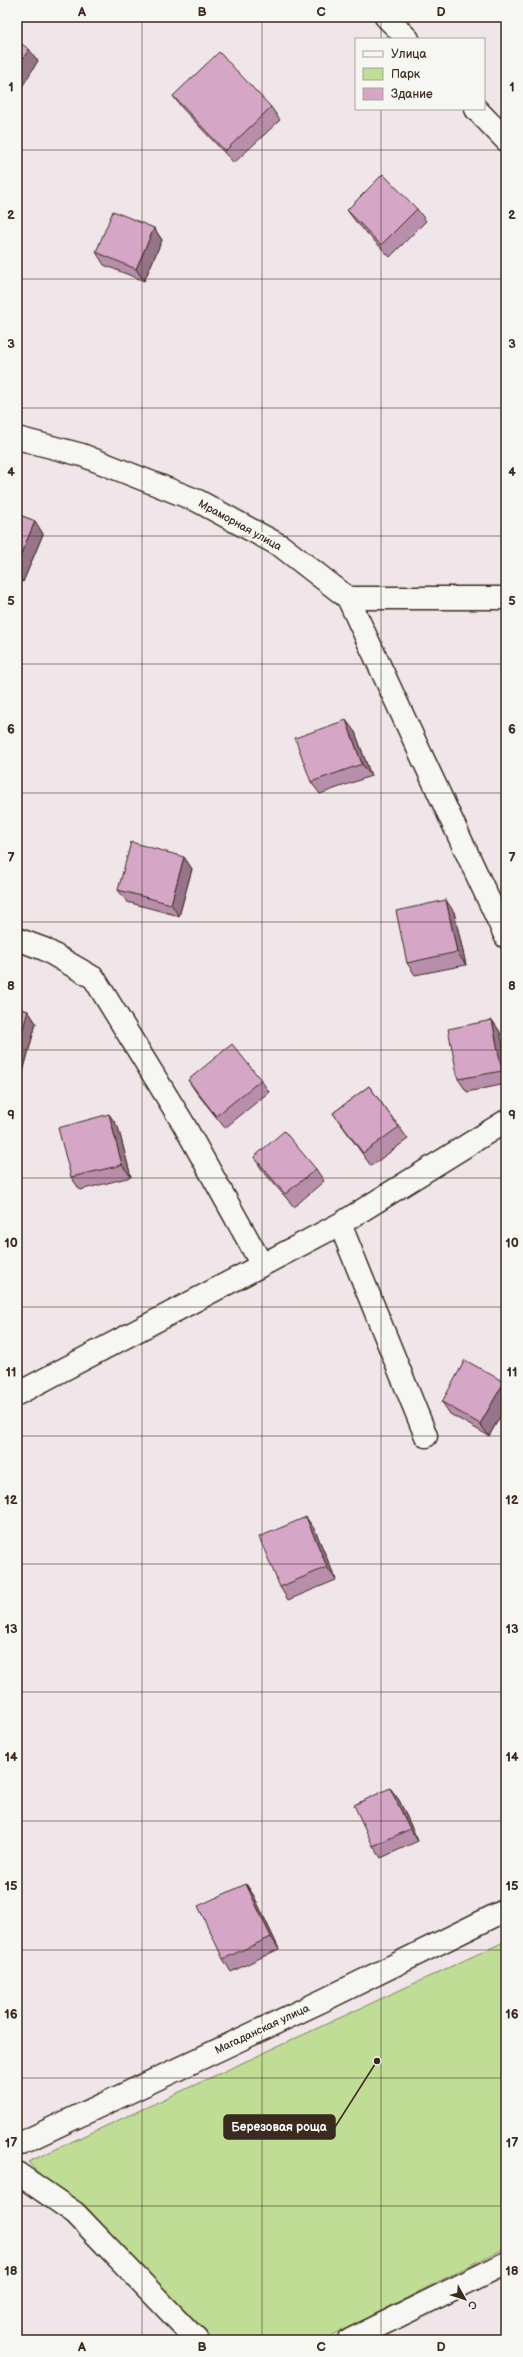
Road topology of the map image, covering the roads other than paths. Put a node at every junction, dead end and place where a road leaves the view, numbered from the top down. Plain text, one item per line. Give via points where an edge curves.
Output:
1 (386, 17) edge
2 (407, 38) edge
3 (477, 110) edge
4 (506, 140) edge
5 (17, 438) edge
6 (348, 598) junction
7 (506, 598) edge
8 (506, 937) edge
9 (17, 939) edge
10 (506, 1121) edge
11 (340, 1224) junction
12 (262, 1266) junction
13 (17, 1394) edge
14 (426, 1436) dead end
15 (506, 1910) edge
16 (17, 2145) edge
17 (17, 2173) edge
18 (506, 2263) edge
19 (197, 2340) edge
20 (350, 2340) edge

1 - 2 street
3 - 4 street
5 - 6 street, Мраморная улица via 82,455 198,501 281,546
6 - 7 street
6 - 8 street
9 - 12 street via 44,949 94,978 183,1123
10 - 11 street
11 - 12 street
11 - 14 street
12 - 13 street
15 - 16 street, Магаданская улица via 324,2000
17 - 19 street via 75,2213
18 - 20 street

